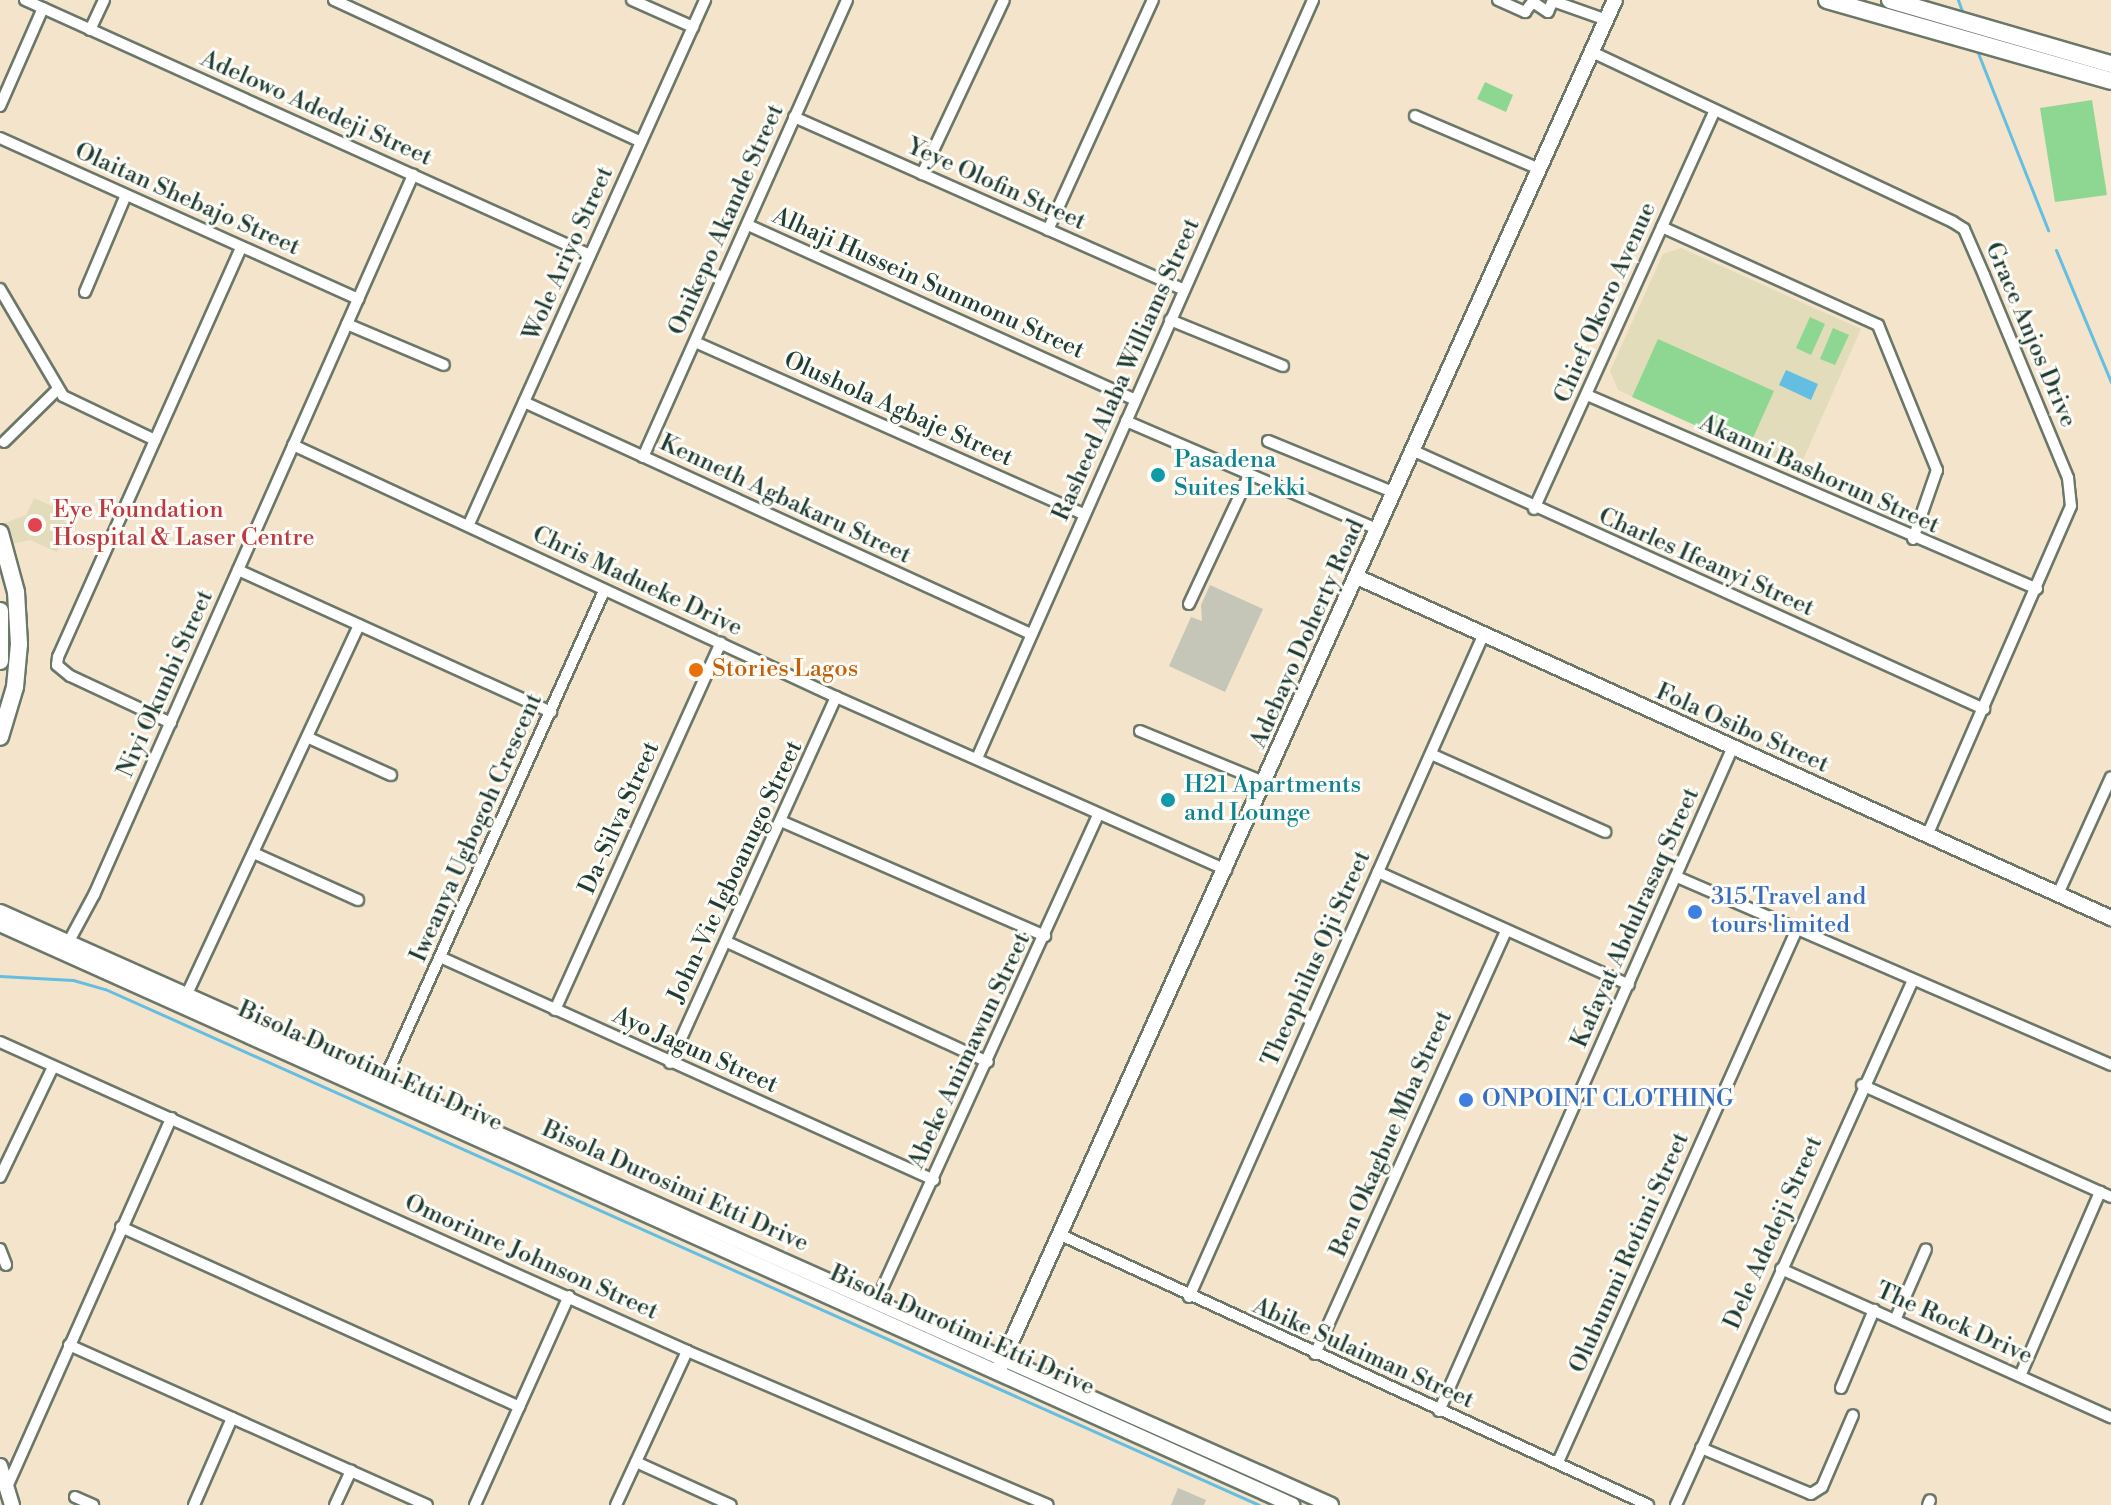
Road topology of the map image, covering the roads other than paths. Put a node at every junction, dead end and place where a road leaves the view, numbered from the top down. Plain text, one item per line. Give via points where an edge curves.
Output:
1 (25, 0) edge
2 (104, 0) edge
3 (334, 0) edge
4 (632, 0) edge
5 (705, 0) edge
6 (847, 0) edge
7 (1004, 0) edge
8 (1153, 0) edge
9 (1313, 0) edge
10 (1498, 0) edge
11 (1615, 0) edge
12 (1827, 0) edge
13 (1890, 0) edge
14 (1533, 1) edge
15 (1553, 1) edge
16 (43, 8) junction
17 (1607, 20) junction
18 (693, 27) junction
19 (90, 30) junction
20 (1987, 38) junction
21 (1592, 52) junction
22 (2111, 64) edge
23 (2111, 81) edge
24 (0, 106) edge
25 (1714, 113) junction
26 (1415, 116) dead end
27 (794, 117) junction
28 (0, 138) edge
29 (641, 142) junction
30 (1539, 169) junction
31 (922, 174) junction
32 (413, 175) junction
33 (126, 195) junction
34 (748, 225) junction
35 (1662, 227) junction
36 (1048, 230) junction
37 (241, 247) junction
38 (590, 255) junction
39 (0, 289) edge
40 (1183, 289) junction
41 (85, 292) dead end
42 (358, 299) junction
43 (1170, 320) junction
44 (347, 324) junction
45 (695, 342) junction
46 (444, 365) dead end
47 (1283, 366) dead end
48 (58, 389) junction
49 (1587, 395) junction
50 (1135, 400) junction
51 (524, 402) junction
52 (1126, 421) junction
53 (155, 440) junction
54 (1268, 441) dead end
55 (4, 442) dead end
56 (293, 445) junction
57 (1414, 451) junction
58 (643, 457) junction
59 (1249, 476) junction
60 (1395, 493) junction
61 (1534, 509) junction
62 (1084, 514) junction
63 (469, 524) junction
64 (1379, 530) junction
65 (0, 533) edge
66 (1913, 539) junction
67 (238, 570) junction
68 (1357, 577) junction
69 (2037, 589) junction
70 (604, 591) junction
71 (1189, 604) dead end
72 (0, 611) edge
73 (359, 625) junction
74 (1031, 634) junction
75 (1482, 638) junction
76 (721, 643) junction
77 (0, 661) edge
78 (836, 697) junction
79 (1984, 709) junction
80 (551, 712) junction
81 (171, 723) junction
82 (1140, 731) dead end
83 (0, 737) edge
84 (309, 738) junction
85 (1732, 749) junction
86 (1431, 754) junction
87 (978, 756) junction
88 (391, 775) dead end
89 (2111, 777) edge
90 (1266, 783) junction
91 (1098, 815) junction
92 (783, 822) junction
93 (1605, 832) dead end
94 (1927, 836) junction
95 (256, 854) junction
96 (1226, 870) junction
97 (1378, 872) junction
98 (1677, 877) junction
99 (2058, 894) junction
100 (358, 900) dead end
101 (0, 912) edge
102 (2111, 918) edge
103 (0, 924) edge
104 (1797, 929) junction
105 (1506, 930) junction
106 (1045, 936) junction
107 (727, 942) junction
108 (68, 943) junction
109 (440, 957) junction
110 (1913, 980) junction
111 (1629, 985) junction
112 (187, 994) junction
113 (555, 1010) junction
114 (0, 1042) edge
115 (988, 1062) junction
116 (670, 1063) junction
117 (2111, 1065) edge
118 (53, 1067) junction
119 (384, 1081) junction
120 (1862, 1085) junction
121 (171, 1118) junction
122 (0, 1177) edge
123 (934, 1180) junction
124 (2106, 1194) edge
125 (121, 1227) junction
126 (1063, 1236) junction
127 (0, 1249) edge
128 (1926, 1249) dead end
129 (6, 1265) dead end
130 (1781, 1269) junction
131 (569, 1296) junction
132 (1189, 1297) junction
133 (876, 1302) junction
134 (1874, 1310) junction
135 (1895, 1320) junction
136 (69, 1345) junction
137 (687, 1351) junction
138 (1315, 1354) junction
139 (1001, 1365) junction
140 (2020, 1376) junction
141 (1841, 1388) dead end
142 (519, 1407) junction
143 (1439, 1411) junction
144 (1853, 1415) dead end
145 (2111, 1417) edge
146 (232, 1418) junction
147 (1701, 1448) junction
148 (636, 1462) junction
149 (1558, 1462) junction
150 (0, 1466) edge
151 (351, 1471) junction
152 (7, 1487) junction
153 (75, 1497) dead end
154 (12, 1505) edge
155 (93, 1505) edge
156 (194, 1505) edge
157 (335, 1505) edge
158 (427, 1505) edge
159 (475, 1505) edge
160 (616, 1505) edge
161 (731, 1505) edge
162 (1048, 1505) edge
163 (1292, 1505) edge
164 (1331, 1505) edge
165 (1648, 1505) edge
166 (1676, 1505) edge

1 - 16 street, Adelowo Adedeji Street
2 - 19 street
3 - 29 street
4 - 18 street
5 - 18 street, Wole Ariyo Street
6 - 27 street, Onikepo Akande Street
7 - 31 street
8 - 36 street
9 - 40 street, Rasheed Alaba Williams Street
10 - 14 street via 1525,12
11 - 17 main road, Adebayo Doherty Road
12 - 20 main road via 1948,35
13 - 20 main road via 1946,17
14 - 15 street via 1548,12
15 - 17 street
16 - 19 street, Adelowo Adedeji Street
16 - 24 street
17 - 21 main road, Adebayo Doherty Road
18 - 29 street, Wole Ariyo Street
19 - 32 street, Adelowo Adedeji Street
20 - 22 main road
20 - 23 main road
21 - 25 street, Grace Anjos Drive
21 - 30 main road, Adebayo Doherty Road
25 - 35 street, Chief Okoro Avenue
25 - 69 street, Grace Anjos Drive via 1964,229 2071,492 2068,519
26 - 30 street
27 - 31 street, Yeye Olofin Street
27 - 34 street, Onikepo Akande Street
28 - 33 street, Olaitan Shebajo Street
29 - 38 street, Wole Ariyo Street
30 - 57 main road, Adebayo Doherty Road
31 - 36 street, Yeye Olofin Street
32 - 38 street, Adelowo Adedeji Street
32 - 42 street, Niyi Okunbi Street
33 - 37 street, Olaitan Shebajo Street
33 - 41 street
34 - 45 street, Onikepo Akande Street
34 - 50 street, Alhaji Hussein Sunmonu Street
35 - 49 street, Chief Okoro Avenue
35 - 66 street via 1878,325 1937,470
36 - 40 street, Yeye Olofin Street
37 - 42 street, Olaitan Shebajo Street
37 - 53 street
38 - 51 street, Wole Ariyo Street
39 - 48 street
40 - 43 street, Rasheed Alaba Williams Street
42 - 44 street, Niyi Okunbi Street
43 - 47 street
43 - 50 street, Rasheed Alaba Williams Street
44 - 46 street
44 - 56 street, Niyi Okunbi Street
45 - 58 street, Onikepo Akande Street
45 - 62 street, Olushola Agbaje Street
48 - 53 street
48 - 55 street
49 - 61 street, Chief Okoro Avenue
49 - 66 street, Akanni Bashorun Street
50 - 52 street, Rasheed Alaba Williams Street
51 - 58 street, Kenneth Agbakaru Street
51 - 63 street, Wole Ariyo Street
52 - 59 street
52 - 62 street, Rasheed Alaba Williams Street
53 - 81 street via 57,665
54 - 60 street
56 - 63 street, Chris Madueke Drive
56 - 67 street, Niyi Okunbi Street
57 - 60 main road, Adebayo Doherty Road
57 - 61 street, Charles Ifeanyi Street
58 - 74 street, Kenneth Agbakaru Street
59 - 64 street
59 - 71 street
60 - 64 main road, Adebayo Doherty Road
61 - 79 street, Charles Ifeanyi Street
62 - 74 street, Rasheed Alaba Williams Street
63 - 70 street, Chris Madueke Drive
64 - 68 main road, Adebayo Doherty Road
65 - 83 main road via 16,592 19,644 15,687
66 - 69 street, Akanni Bashorun Street
67 - 73 street
67 - 81 street, Niyi Okunbi Street
68 - 75 main road, Fola Osibo Street
68 - 90 main road, Adebayo Doherty Road
69 - 79 street, Grace Anjos Drive
70 - 76 street, Chris Madueke Drive
70 - 80 street, Iweanya Ugbogoh Crescent
72 - 77 main road
73 - 80 street
73 - 84 street
74 - 87 street, Rasheed Alaba Williams Street
75 - 85 main road, Fola Osibo Street
75 - 86 street, Theophilus Oji Street
76 - 78 street, Chris Madueke Drive
76 - 113 street, Da-Silva Street
78 - 87 street, Chris Madueke Drive
78 - 92 street, John-Vic Igboanugo Street
79 - 94 street, Grace Anjos Drive
80 - 109 street, Iweanya Ugbogoh Crescent
81 - 108 street, Niyi Okunbi Street
82 - 90 street
84 - 88 street
84 - 95 street
85 - 94 main road, Fola Osibo Street
85 - 98 street, Kafayat Abdulrasaq Street
86 - 93 street
86 - 97 street, Theophilus Oji Street
87 - 91 street, Chris Madueke Drive
89 - 99 street
90 - 96 main road, Adebayo Doherty Road
91 - 96 street, Chris Madueke Drive
91 - 106 street, Abeke Animawun Street
92 - 106 street
92 - 107 street, John-Vic Igboanugo Street
94 - 99 main road, Fola Osibo Street
95 - 100 street
95 - 112 street
96 - 126 main road, Adebayo Doherty Road
97 - 105 street
97 - 132 street, Theophilus Oji Street
98 - 104 street
98 - 111 street, Kafayat Abdulrasaq Street
99 - 102 main road, Fola Osibo Street
101 - 108 main road, Bisola Durosimi Etti Drive
103 - 139 main road, Bisola Durotimi Etti Drive
104 - 110 street
104 - 149 street, Olubunmi Rotimi Street
105 - 111 street
105 - 138 street, Ben Okagbue Mba Street
106 - 115 street, Abeke Animawun Street
107 - 115 street
107 - 116 street, John-Vic Igboanugo Street
108 - 112 main road, Bisola Durosimi Etti Drive
109 - 113 street, Ayo Jagun Street
109 - 119 street, Iweanya Ugbogoh Crescent
110 - 117 street
110 - 120 street, Dele Adedeji Street
111 - 143 street, Kafayat Abdulrasaq Street
112 - 119 main road, Bisola Durosimi Etti Drive
113 - 116 street, Ayo Jagun Street
114 - 118 street, Omorinre Johnson Street
115 - 123 street, Abeke Animawun Street
116 - 123 street, Ayo Jagun Street
118 - 121 street, Omorinre Johnson Street
118 - 122 street
119 - 133 main road, Bisola Durosimi Etti Drive
120 - 124 street
120 - 130 street, Dele Adedeji Street
121 - 125 street
121 - 131 street, Omorinre Johnson Street
123 - 133 street, Abeke Animawun Street
124 - 140 street
125 - 136 street
125 - 142 street
126 - 132 street, Abike Sulaiman Street
126 - 139 main road, Adebayo Doherty Road
127 - 129 street
128 - 135 street
130 - 134 street, The Rock Drive
130 - 147 street, Dele Adedeji Street
131 - 137 street, Omorinre Johnson Street
131 - 142 street
132 - 138 street, Abike Sulaiman Street
133 - 139 main road, Bisola Durosimi Etti Drive
134 - 135 street, The Rock Drive
134 - 141 street
135 - 140 street, The Rock Drive
136 - 146 street
136 - 152 street
137 - 148 street
137 - 162 street, Omorinre Johnson Street
138 - 143 street, Abike Sulaiman Street
139 - 163 main road, Bisola Durotimi Etti Drive
139 - 164 main road, Bisola Durosimi Etti Drive
140 - 145 street, The Rock Drive
142 - 159 street
143 - 149 street, Abike Sulaiman Street
144 - 147 street via 1822,1487 1811,1494
146 - 151 street
146 - 156 street
147 - 166 street, Dele Adedeji Street
148 - 160 street
148 - 161 street
149 - 165 street, Abike Sulaiman Street
150 - 152 main road
151 - 157 street
151 - 158 street
152 - 154 main road
153 - 155 street

